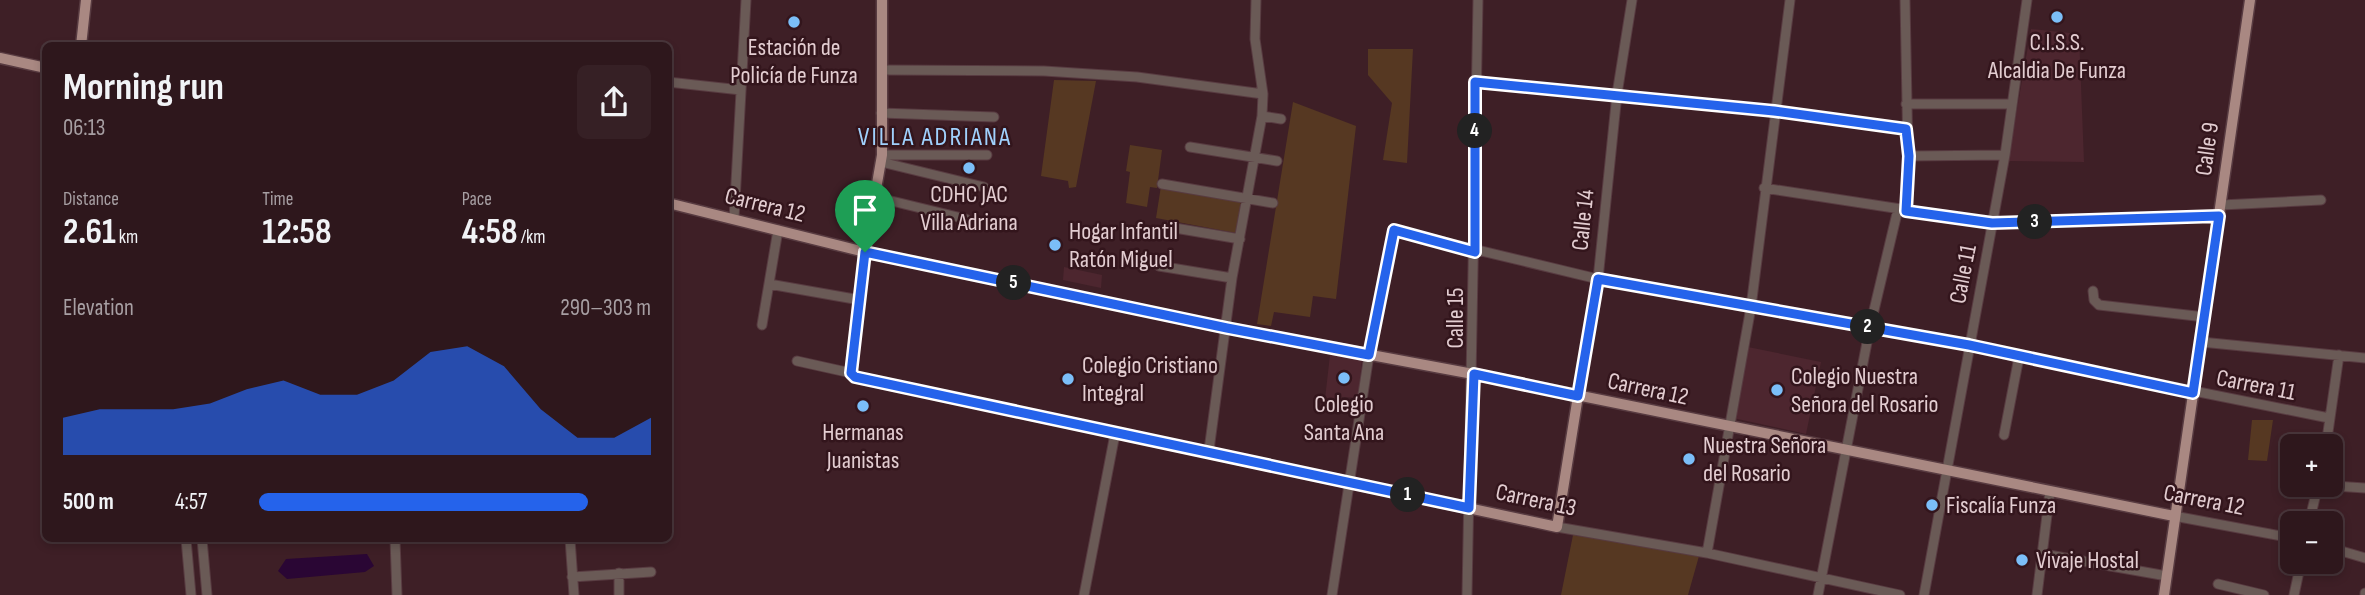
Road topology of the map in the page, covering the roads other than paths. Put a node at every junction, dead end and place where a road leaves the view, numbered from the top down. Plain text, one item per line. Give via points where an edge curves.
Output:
1 (86, 0) edge
2 (746, 0) edge
3 (882, 0) edge
4 (1256, 0) edge
5 (1478, 0) edge
6 (1632, 0) edge
7 (1790, 0) edge
8 (1905, 0) edge
9 (2027, 0) edge
10 (2250, 0) edge
11 (81, 42) edge
12 (0, 58) edge
13 (42, 67) edge
14 (882, 70) junction
15 (672, 82) edge
16 (1475, 82) junction
17 (741, 90) junction
18 (1263, 94) junction
19 (1617, 94) junction
20 (1906, 104) junction
21 (2010, 104) junction
22 (1774, 111) junction
23 (881, 113) junction
24 (1262, 116) junction
25 (994, 117) dead end
26 (1281, 119) dead end
27 (1906, 129) junction
28 (1189, 147) dead end
29 (987, 155) dead end
30 (2005, 155) junction
31 (1909, 156) junction
32 (881, 158) junction
33 (1253, 158) junction
34 (1277, 161) dead end
35 (1162, 184) dead end
36 (984, 187) dead end
37 (1764, 188) junction
38 (875, 197) junction
39 (1246, 198) junction
40 (2321, 200) dead end
41 (1273, 203) dead end
42 (672, 204) edge
43 (1902, 210) junction
44 (2220, 211) junction
45 (734, 219) junction
46 (966, 219) dead end
47 (1992, 223) junction
48 (1169, 227) dead end
49 (778, 230) junction
50 (1240, 239) junction
51 (865, 252) junction
52 (1475, 252) junction
53 (1159, 266) dead end
54 (1232, 278) junction
55 (1598, 279) junction
56 (769, 284) junction
57 (2093, 291) dead end
58 (860, 300) junction
59 (1751, 307) junction
60 (2205, 317) junction
61 (762, 325) dead end
62 (1870, 327) junction
63 (1227, 328) junction
64 (2201, 342) junction
65 (1969, 345) junction
66 (1369, 355) junction
67 (2339, 355) junction
68 (2019, 357) junction
69 (2365, 358) edge
70 (797, 361) dead end
71 (851, 373) junction
72 (1474, 374) junction
73 (2193, 393) junction
74 (1578, 396) junction
75 (2329, 418) junction
76 (1728, 426) junction
77 (1115, 434) junction
78 (2327, 434) edge
79 (2004, 435) dead end
80 (1209, 450) junction
81 (1846, 451) junction
82 (1949, 468) junction
83 (1350, 482) junction
84 (2343, 487) edge
85 (2365, 488) edge
86 (2050, 491) junction
87 (1469, 508) junction
88 (2174, 516) junction
89 (1557, 527) junction
90 (2280, 536) edge
91 (186, 542) edge
92 (202, 542) edge
93 (395, 542) edge
94 (570, 542) edge
95 (2343, 552) edge
96 (1706, 553) junction
97 (2043, 554) junction
98 (2365, 558) edge
99 (651, 572) dead end
100 (620, 573) junction
101 (2298, 574) edge
102 (2167, 576) junction
103 (572, 577) junction
104 (1821, 580) junction
105 (2217, 584) dead end
106 (191, 595) edge
107 (207, 595) edge
108 (397, 595) edge
109 (574, 595) edge
110 (619, 595) edge
111 (1084, 595) edge
112 (1332, 595) edge
113 (1467, 595) edge
114 (1818, 595) edge
115 (1900, 595) edge
116 (1924, 595) edge
117 (2037, 595) edge
118 (2164, 595) edge
119 (2264, 595) edge
120 (2294, 595) edge

1 - 11 main road
2 - 17 street
3 - 14 main road
4 - 18 street via 1256,57
5 - 16 street, Calle 15
6 - 19 street, Calle 14
7 - 22 street
8 - 20 street
9 - 21 street, Calle 11
10 - 44 main road, Calle 9
12 - 13 main road
14 - 18 street via 1069,72
14 - 23 main road
15 - 17 street
16 - 19 street
16 - 52 street, Calle 15
17 - 45 street
18 - 24 street
19 - 22 street
19 - 55 street, Calle 14
20 - 21 street
20 - 27 street
21 - 30 street, Calle 11
22 - 27 street
22 - 37 street
23 - 25 street
23 - 32 main road
24 - 26 street
24 - 33 street
27 - 31 street
28 - 33 street
29 - 32 street
30 - 31 street
30 - 47 street, Calle 11
31 - 43 street
32 - 36 street
32 - 38 main road
33 - 34 street
33 - 39 street
35 - 39 street
37 - 43 street
37 - 59 street
38 - 46 street
38 - 51 main road
39 - 41 street
39 - 50 street
40 - 44 street
42 - 45 main road, Carrera 12
43 - 47 street
43 - 62 street
44 - 47 street
44 - 60 main road, Calle 9
45 - 49 main road, Carrera 12
47 - 65 street, Calle 11
48 - 50 street
49 - 51 main road, Carrera 12
49 - 56 street
50 - 54 street
51 - 58 main road
51 - 63 main road, Carrera 12
52 - 55 street, Carrera 11
52 - 66 street, Carrera 11 via 1394,230
52 - 72 street, Calle 15
53 - 54 street
54 - 63 street
55 - 59 street, Carrera 11
55 - 74 street, Calle 14
56 - 58 street
56 - 61 street
57 - 60 street via 2099,305
58 - 71 main road
59 - 62 street, Carrera 11
59 - 76 street
60 - 64 main road, Calle 9
62 - 65 street, Carrera 11
62 - 81 street
63 - 66 main road, Carrera 12
63 - 80 street
64 - 67 street
64 - 73 main road, Calle 9
65 - 68 street, Carrera 11
65 - 82 street, Calle 11
66 - 72 main road, Carrera 12
66 - 83 street
67 - 69 street
67 - 75 street
68 - 73 street, Carrera 11
68 - 79 street
70 - 71 street, Carrera 13
71 - 77 main road, Carrera 13
72 - 74 main road, Carrera 12
72 - 87 street, Calle 15
73 - 75 street, Carrera 11
73 - 88 main road, Calle 9
74 - 76 main road, Carrera 12
74 - 89 main road, Calle 14
75 - 78 street
76 - 81 main road, Carrera 12
76 - 96 street
77 - 80 main road, Carrera 13
77 - 111 street
80 - 83 main road, Carrera 13
81 - 82 main road, Carrera 12
81 - 104 street
82 - 86 main road, Carrera 12
82 - 116 street, Calle 11
83 - 87 main road, Carrera 13
83 - 112 street
84 - 85 street
86 - 88 main road, Carrera 12
86 - 97 street
87 - 89 main road, Carrera 13
87 - 113 street, Calle 15
88 - 90 street, Carrera 12
88 - 102 main road, Calle 9
89 - 96 street, Carrera 13
91 - 106 street
92 - 107 street
93 - 108 street
94 - 103 street
95 - 98 street
96 - 104 street, Carrera 13
97 - 102 street
97 - 117 street
99 - 100 street
100 - 103 street
100 - 110 street
101 - 120 street
102 - 118 main road, Calle 9
103 - 109 street
104 - 114 street
104 - 115 street, Carrera 13
105 - 119 street

